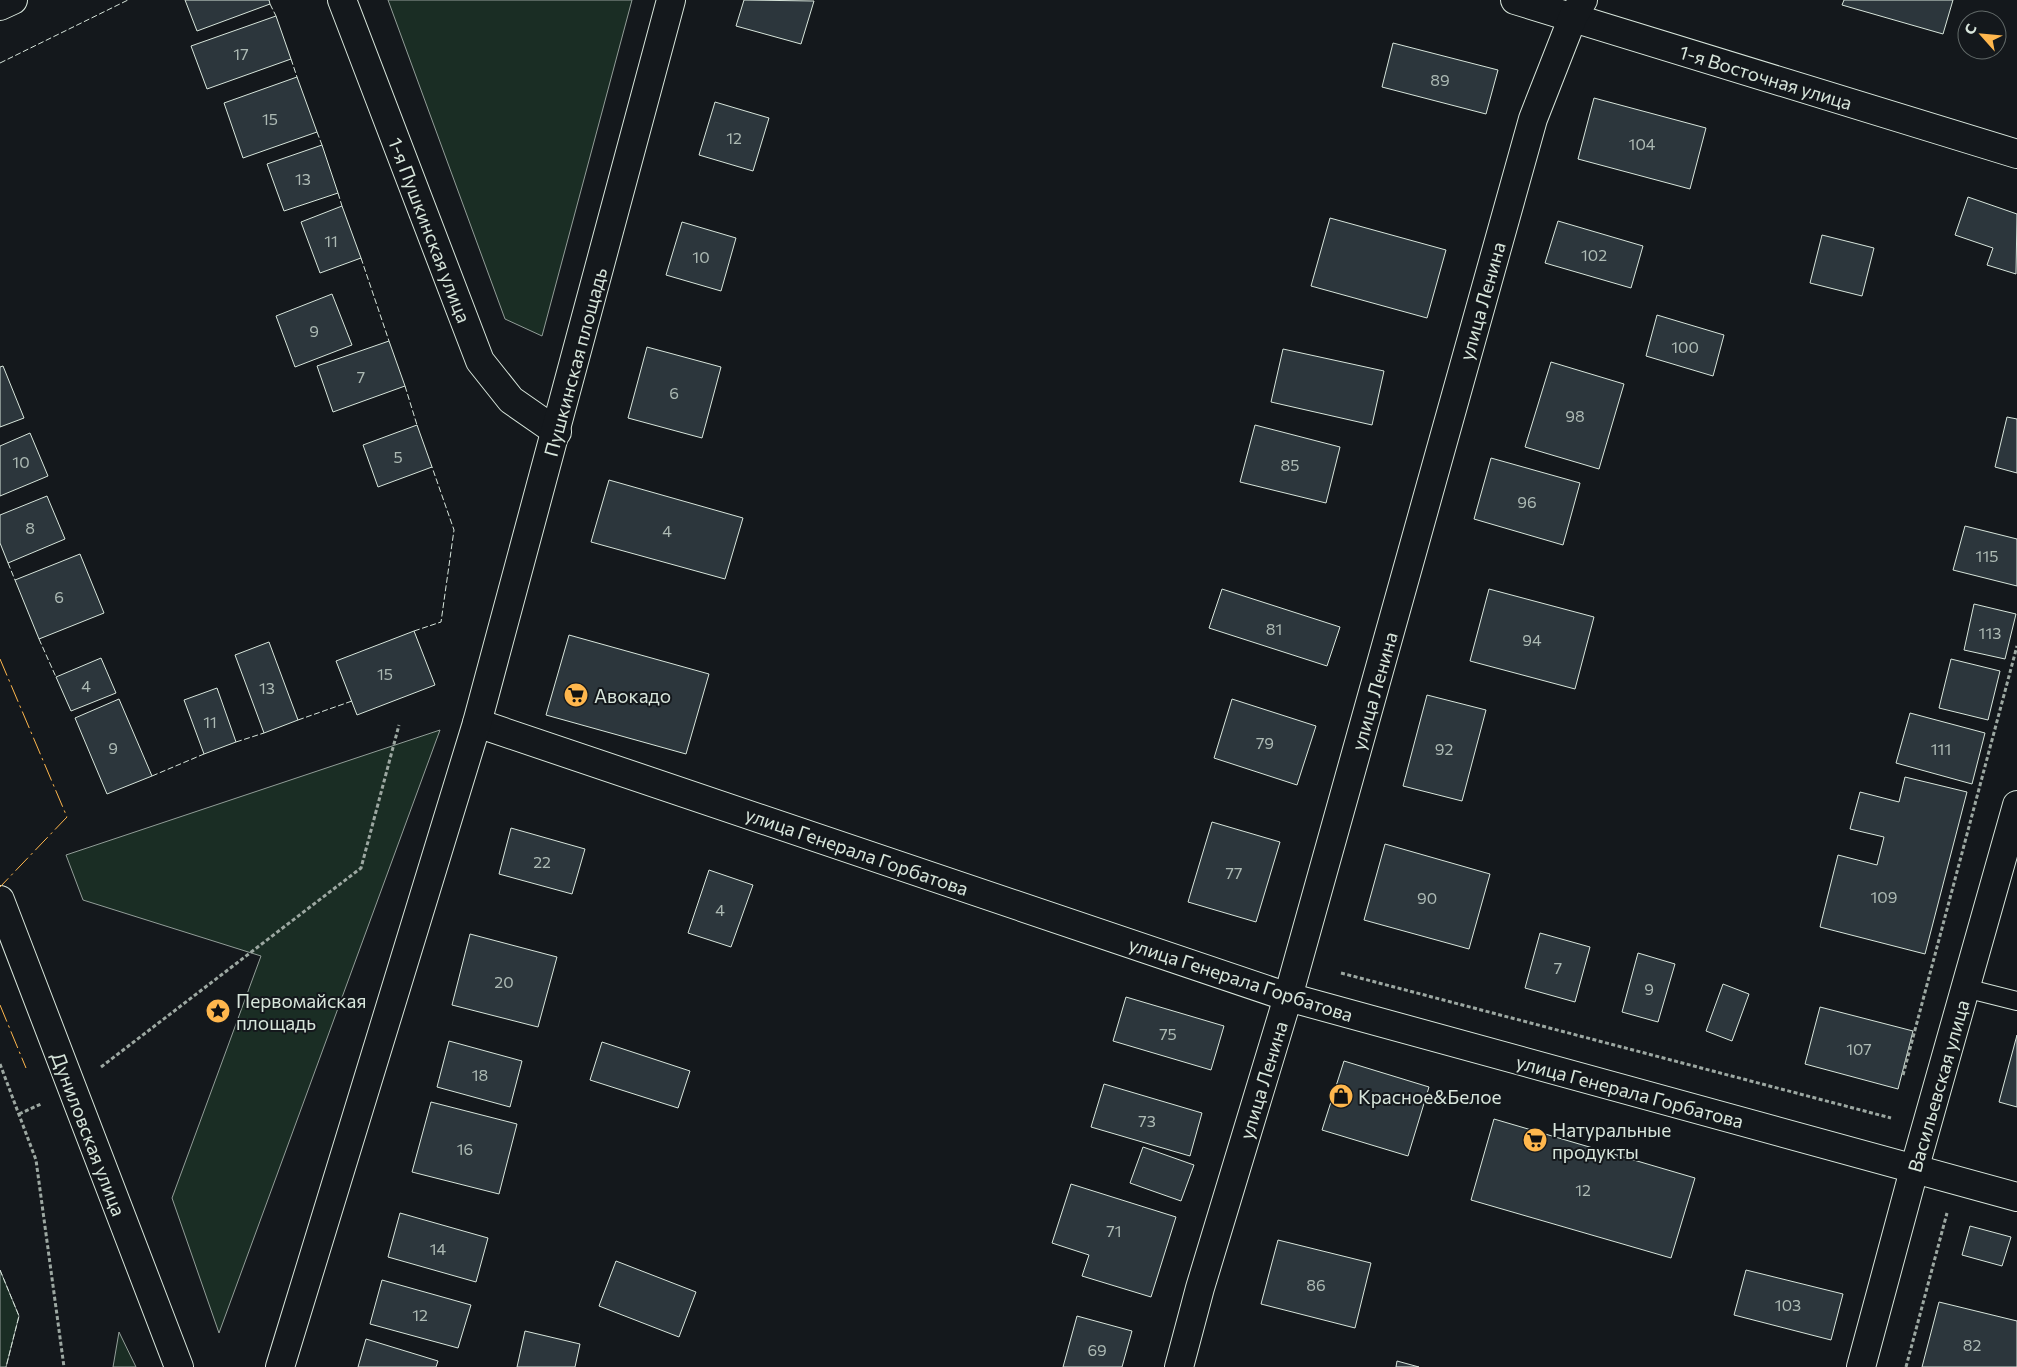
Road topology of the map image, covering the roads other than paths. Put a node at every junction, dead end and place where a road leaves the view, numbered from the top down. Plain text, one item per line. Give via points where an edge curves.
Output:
1 (13, 0) edge
2 (342, 0) edge
3 (671, 0) edge
4 (1515, 0) edge
5 (0, 6) edge
6 (1578, 8) edge
7 (2017, 154) edge
8 (557, 432) junction
9 (477, 723) junction
10 (2017, 805) edge
11 (0, 900) edge
12 (1966, 988) junction
13 (1288, 996) junction
14 (2017, 1001) edge
15 (1914, 1170) junction
16 (2017, 1197) edge
17 (179, 1367) edge
18 (280, 1367) edge
19 (1179, 1367) edge
20 (1861, 1367) edge

1 - 5 main road
2 - 8 main road, 1-я Пушкинская улица via 480,361 512,400
3 - 8 main road, Пушкинская площадь
4 - 6 main road, 1-я Восточная улица
6 - 7 main road, 1-я Восточная улица
6 - 13 main road, улица Ленина via 1533,119
8 - 9 main road, Пушкинская площадь
9 - 13 main road, улица Генерала Горбатова
9 - 18 main road
10 - 12 main road, Васильевская улица
11 - 17 main road, Дуниловская улица
12 - 14 lane
12 - 15 main road, Васильевская улица
13 - 15 main road, улица Генерала Горбатова
13 - 19 main road, улица Ленина
15 - 16 main road, улица Генерала Горбатова
15 - 20 main road, Васильевская улица

